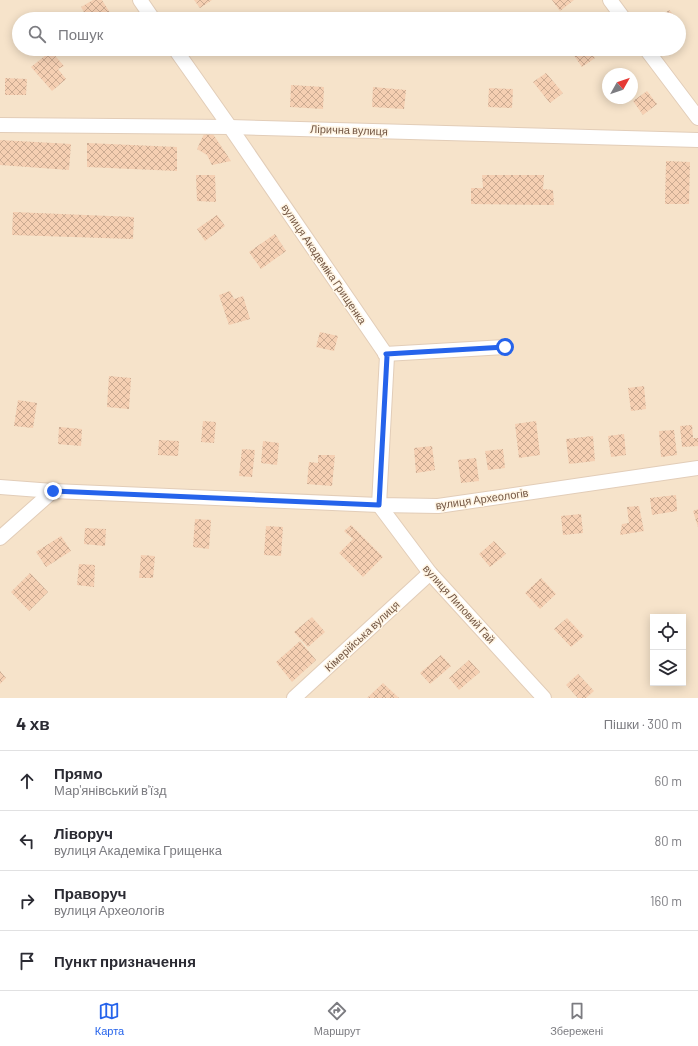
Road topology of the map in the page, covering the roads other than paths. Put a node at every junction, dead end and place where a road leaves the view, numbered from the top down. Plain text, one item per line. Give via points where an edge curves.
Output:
1 (140, 0) edge
2 (610, 0) edge
3 (148, 12) edge
4 (619, 12) edge
5 (180, 56) edge
6 (651, 56) edge
7 (698, 118) edge
8 (0, 125) edge
9 (230, 127) junction
10 (698, 140) edge
11 (505, 347) dead end
12 (385, 354) junction
13 (698, 468) edge
14 (0, 487) edge
15 (53, 491) junction
16 (379, 505) junction
17 (0, 538) edge
18 (430, 573) junction
19 (294, 698) edge
20 (544, 698) edge

1 - 3 street
2 - 4 street
5 - 9 street, вулиця Академіка Грищенка
6 - 7 street
8 - 9 street, Лірична вулиця
9 - 10 street, Лірична вулиця
9 - 12 street, вулиця Академіка Грищенка
11 - 12 street
12 - 16 street via 387,356
13 - 16 street, вулиця Археологів via 438,506
14 - 15 street, вулиця Археологів
15 - 16 street, вулиця Археологів
15 - 17 street
16 - 18 street, вулиця Липовий Гай
18 - 19 street, Кімерійська вулиця
18 - 20 street, вулиця Липовий Гай

